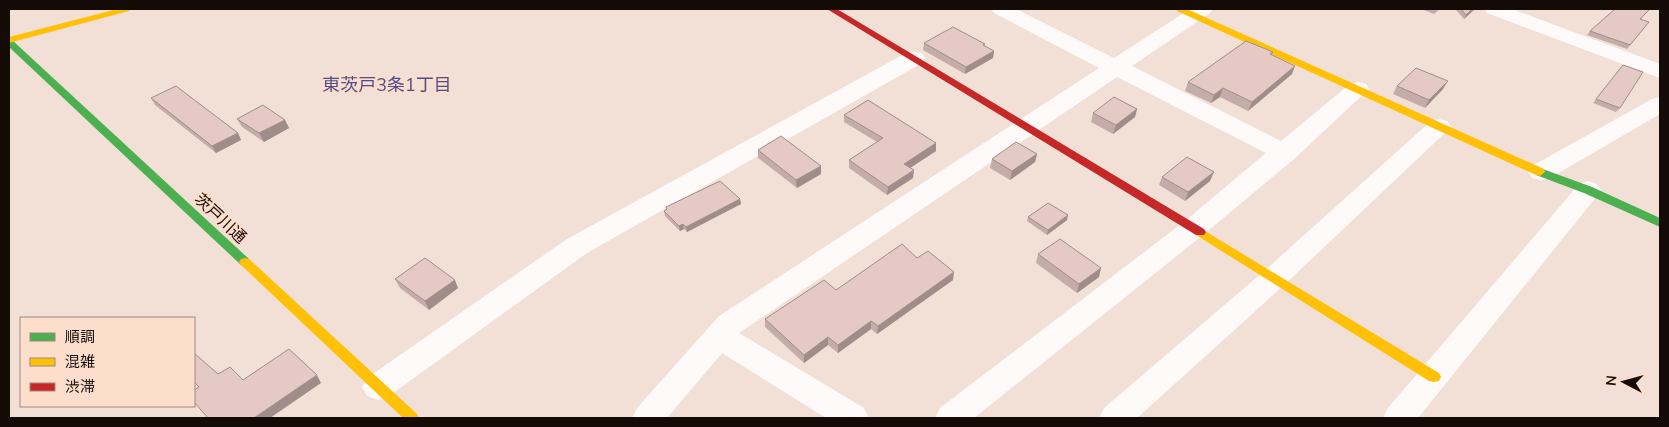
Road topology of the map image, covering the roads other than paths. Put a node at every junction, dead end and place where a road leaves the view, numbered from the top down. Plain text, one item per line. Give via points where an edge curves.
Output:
1 (126, 9) edge
2 (831, 9) edge
3 (1001, 9) edge
4 (1494, 9) edge
5 (1192, 11) edge
6 (9, 41) edge
7 (914, 58) junction
8 (1115, 68) junction
9 (1660, 71) edge
10 (1358, 89) junction
11 (1660, 104) edge
12 (1026, 126) junction
13 (1439, 126) junction
14 (1285, 153) junction
15 (1540, 172) junction
16 (1588, 190) junction
17 (1660, 222) edge
18 (1194, 228) junction
19 (1273, 278) junction
20 (720, 336) junction
21 (1434, 377) junction
22 (378, 387) junction
23 (661, 414) edge
24 (412, 418) edge
25 (853, 418) edge
26 (952, 418) edge
27 (1115, 418) edge
28 (1399, 418) edge

1 - 6 street
2 - 7 street
3 - 8 street
4 - 9 street
5 - 8 street
5 - 10 street
6 - 22 street, 茨戸川通
7 - 12 street
7 - 22 street via 577,246
8 - 12 street
8 - 14 street
10 - 13 street
10 - 14 street
11 - 15 street
12 - 18 street
12 - 20 street via 729,324
13 - 15 street
13 - 19 street
14 - 18 street
15 - 16 street
16 - 17 street
16 - 21 street
18 - 19 street
18 - 26 street
19 - 21 street
19 - 27 street
20 - 23 street
20 - 25 street
21 - 28 street
22 - 24 street, 茨戸川通

